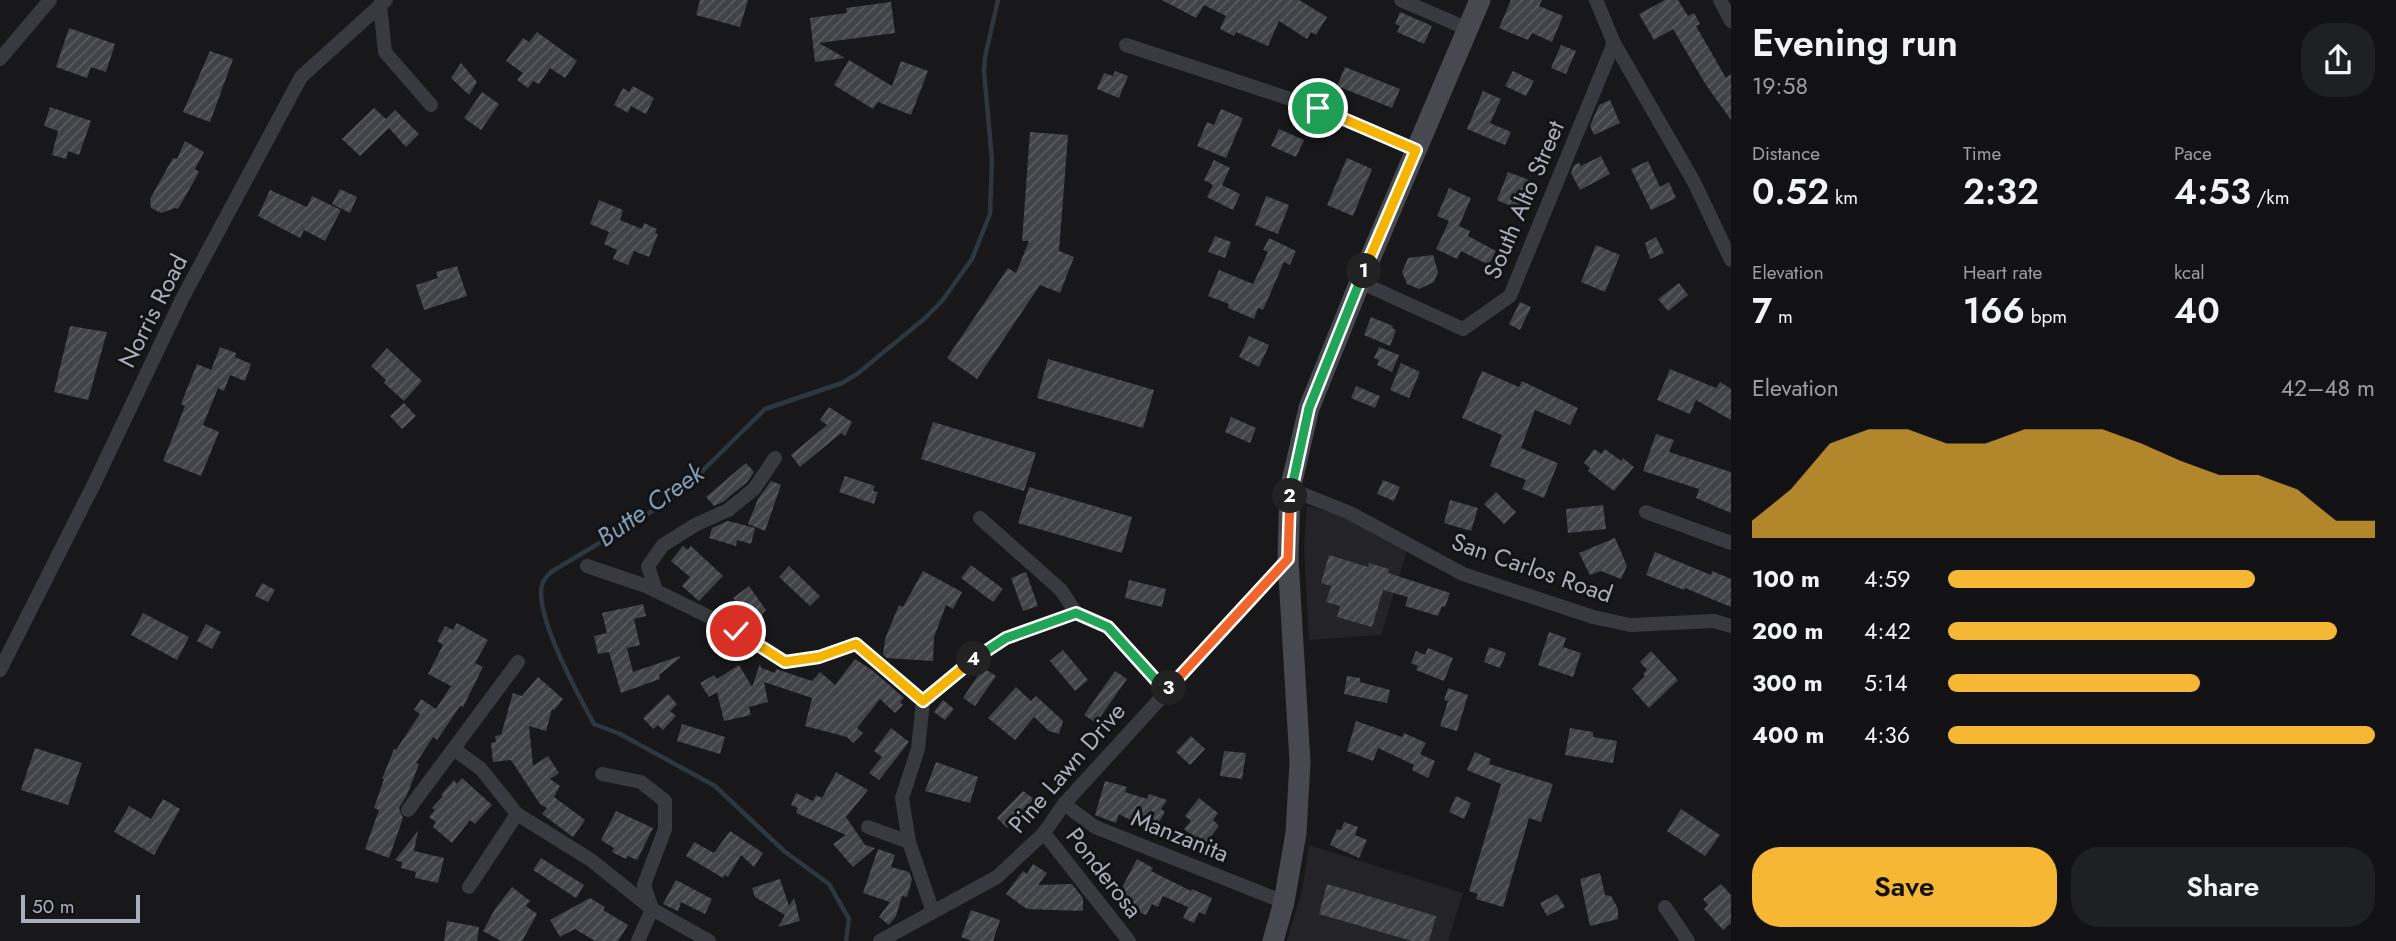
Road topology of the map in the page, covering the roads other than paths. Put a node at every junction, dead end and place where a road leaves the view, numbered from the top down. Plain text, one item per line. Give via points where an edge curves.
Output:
1 (50, 0) edge
2 (1401, 0) edge
3 (1480, 0) edge
4 (1720, 0) edge
5 (1597, 1) edge
6 (383, 2) edge
7 (1731, 21) edge
8 (1468, 29) junction
9 (1614, 43) junction
10 (1126, 45) dead end
11 (0, 59) edge
12 (430, 104) dead end
13 (1416, 150) junction
14 (1731, 260) edge
15 (1360, 282) junction
16 (775, 458) dead end
17 (1290, 489) junction
18 (1646, 512) dead end
19 (980, 518) dead end
20 (1731, 543) edge
21 (1288, 559) junction
22 (587, 566) dead end
23 (656, 591) junction
24 (1076, 613) junction
25 (1731, 626) edge
26 (518, 662) dead end
27 (0, 670) edge
28 (1166, 691) junction
29 (923, 701) junction
30 (454, 750) junction
31 (602, 774) dead end
32 (1064, 804) junction
33 (408, 810) dead end
34 (517, 814) junction
35 (868, 827) dead end
36 (1044, 833) junction
37 (909, 842) junction
38 (470, 887) dead end
39 (1284, 902) junction
40 (1665, 906) dead end
41 (652, 909) junction
42 (933, 912) junction
43 (638, 941) edge
44 (709, 941) edge
45 (880, 941) edge
46 (1129, 941) edge
47 (1273, 941) edge
48 (1688, 941) edge

1 - 11 street
2 - 8 street
3 - 8 main road
4 - 7 street
5 - 9 street
6 - 12 street via 384,52
6 - 27 street, Norris Road via 301,78 182,299
8 - 13 main road
9 - 14 street via 1694,181
9 - 15 street, South Alto Street via 1510,296 1463,329
10 - 13 street via 1318,108
13 - 15 main road
15 - 17 main road via 1309,408
16 - 23 street via 754,489 728,510 663,545 648,566
17 - 21 main road
17 - 25 street, San Carlos Road via 1350,513 1463,574 1593,617 1630,625 1714,621
18 - 20 street
19 - 24 street via 1061,590
21 - 28 street, Pine Lawn Drive
21 - 39 main road via 1300,762 1296,833
22 - 23 street
23 - 29 street via 736,631 785,662 819,657 856,644
24 - 28 street via 1108,627
24 - 29 street via 1006,638
26 - 30 street
28 - 32 street, Pine Lawn Drive
29 - 37 street via 918,749 902,798
30 - 33 street
30 - 34 street via 481,769
31 - 41 street via 641,782 665,801 665,829 643,885
32 - 36 street, Pine Lawn Drive
32 - 39 street, Manzanita via 1095,827
34 - 38 street
34 - 41 street via 591,860
35 - 37 street
36 - 42 street, Pine Lawn Drive via 997,877
36 - 46 street, Ponderosa
37 - 42 street
39 - 47 main road
40 - 48 street
41 - 43 street
41 - 44 street
42 - 45 street, Pine Lawn Drive

